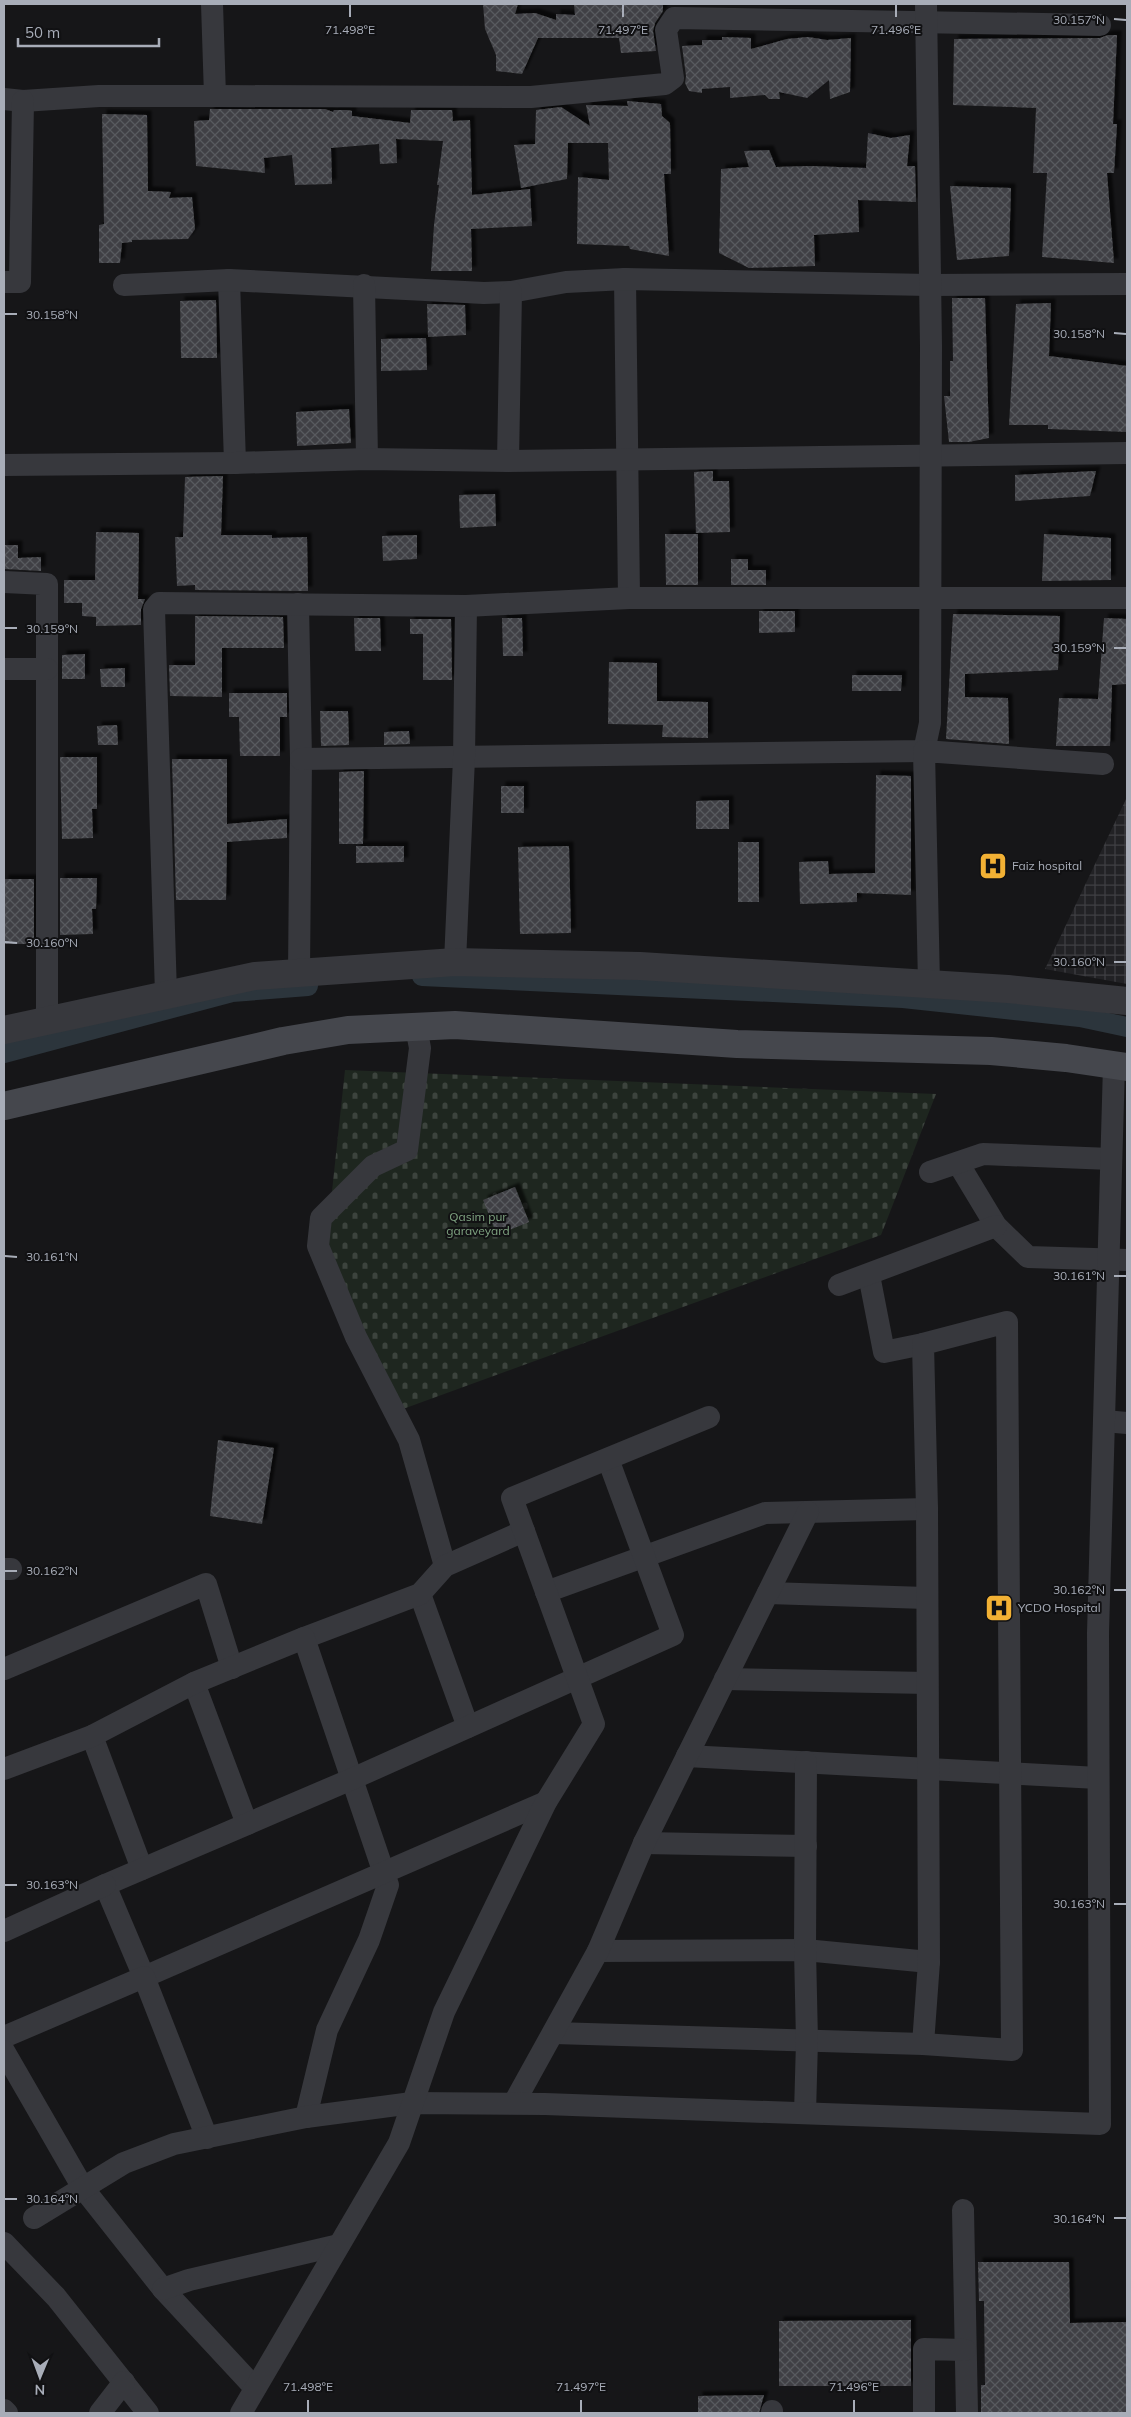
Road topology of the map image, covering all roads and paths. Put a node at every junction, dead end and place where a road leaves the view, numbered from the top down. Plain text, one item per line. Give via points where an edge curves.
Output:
1 (212, 4) edge
2 (926, 13) edge
3 (1100, 26) dead end
4 (215, 96) junction
5 (14, 100) edge
6 (625, 279) junction
7 (229, 280) junction
8 (4, 282) edge
9 (1127, 284) edge
10 (124, 285) dead end
11 (364, 285) junction
12 (929, 285) junction
13 (511, 292) junction
14 (1127, 453) edge
15 (929, 456) junction
16 (366, 459) junction
17 (628, 460) junction
18 (508, 461) junction
19 (236, 463) junction
20 (4, 465) edge
21 (4, 582) edge
22 (629, 598) junction
23 (929, 598) junction
24 (1127, 598) edge
25 (298, 604) junction
26 (466, 606) junction
27 (47, 669) junction
28 (4, 670) edge
29 (924, 751) junction
30 (464, 758) junction
31 (301, 759) junction
32 (1103, 764) dead end
33 (455, 962) junction
34 (299, 972) junction
35 (929, 984) junction
36 (166, 994) junction
37 (1127, 1001) edge
38 (47, 1020) junction
39 (416, 1027) junction
40 (4, 1030) edge
41 (1121, 1066) edge
42 (4, 1106) edge
43 (1111, 1159) junction
44 (958, 1163) junction
45 (930, 1172) dead end
46 (996, 1226) junction
47 (1118, 1260) edge
48 (869, 1275) junction
49 (839, 1284) dead end
50 (924, 1344) junction
51 (709, 1417) dead end
52 (1104, 1421) junction
53 (1127, 1422) edge
54 (608, 1459) junction
55 (927, 1509) junction
56 (808, 1512) junction
57 (524, 1531) junction
58 (644, 1557) junction
59 (445, 1566) junction
60 (546, 1592) junction
61 (768, 1593) junction
62 (420, 1594) junction
63 (926, 1598) junction
64 (304, 1638) junction
65 (232, 1668) junction
66 (4, 1670) edge
67 (577, 1678) junction
68 (726, 1679) junction
69 (194, 1683) junction
70 (927, 1683) junction
71 (468, 1727) junction
72 (92, 1736) junction
73 (687, 1756) junction
74 (806, 1762) junction
75 (4, 1769) edge
76 (928, 1769) junction
77 (1010, 1774) junction
78 (1098, 1778) junction
79 (352, 1779) junction
80 (546, 1802) junction
81 (247, 1824) junction
82 (644, 1843) junction
83 (806, 1846) junction
84 (142, 1869) junction
85 (384, 1873) junction
86 (105, 1885) junction
87 (4, 1931) edge
88 (805, 1950) junction
89 (598, 1951) junction
90 (928, 1962) junction
91 (144, 1977) junction
92 (554, 2033) junction
93 (4, 2036) edge
94 (807, 2041) junction
95 (923, 2044) junction
96 (4, 2051) edge
97 (412, 2103) junction
98 (514, 2103) junction
99 (806, 2113) junction
100 (306, 2117) junction
101 (207, 2138) junction
102 (83, 2188) junction
103 (963, 2210) dead end
104 (34, 2218) dead end
105 (4, 2242) edge
106 (340, 2245) junction
107 (163, 2289) junction
108 (965, 2350) junction
109 (124, 2382) junction
110 (255, 2388) junction
111 (4, 2410) edge
112 (7, 2413) edge
113 (100, 2413) edge
114 (148, 2413) edge
115 (241, 2413) edge
116 (924, 2413) edge
117 (967, 2413) edge

1 - 4 street
2 - 3 street
2 - 4 street via 674,18 666,30 673,78 665,84 531,97
2 - 12 street
4 - 5 street
5 - 8 street via 20,282
6 - 12 street
6 - 13 street via 566,282
6 - 17 street
7 - 10 street
7 - 11 street
7 - 19 street
9 - 12 street
11 - 13 street
11 - 16 street
12 - 15 street
13 - 18 street
14 - 15 street
15 - 17 street
15 - 23 street
16 - 18 street
16 - 19 street
17 - 18 street
17 - 22 street
19 - 20 street
21 - 27 street via 47,584
22 - 23 street
22 - 26 street
23 - 24 street
23 - 29 street via 930,723
25 - 26 street
25 - 31 street
25 - 36 street via 159,603 154,609
26 - 30 street
27 - 28 street
27 - 38 street
29 - 30 street
29 - 32 street
29 - 35 street
30 - 31 street
30 - 33 street
31 - 34 street
33 - 34 street
33 - 35 street via 640,966
34 - 36 street via 255,976
35 - 37 street
36 - 38 street
38 - 40 street
39 - 41 main road via 456,1025 737,1044 990,1051
39 - 42 main road via 348,1030 283,1040
39 - 59 street via 420,1048 407,1150 373,1166 321,1218 318,1246 356,1337 409,1440
41 - 43 street
43 - 44 street via 983,1154
43 - 47 street
44 - 45 street
44 - 46 street
46 - 47 street via 1028,1257
46 - 48 street
47 - 52 street
48 - 49 street
48 - 50 street via 884,1352
50 - 55 street
50 - 77 street via 1006,1322
51 - 54 street
52 - 53 street
52 - 78 street
54 - 57 street via 512,1498
54 - 58 street
55 - 56 street
55 - 63 street
56 - 58 street via 765,1513
56 - 61 street
57 - 59 street
57 - 60 street
58 - 60 street
58 - 67 street via 673,1635
59 - 62 street
60 - 67 street
61 - 63 street
61 - 68 street
62 - 64 street
62 - 71 street
63 - 70 street
64 - 65 street
64 - 79 street
65 - 66 street via 206,1584
65 - 69 street
67 - 71 street
67 - 80 street via 594,1724
68 - 70 street
68 - 73 street
69 - 72 street
69 - 81 street
70 - 76 street
71 - 79 street
72 - 75 street
72 - 84 street
73 - 74 street
73 - 82 street
74 - 76 street
74 - 83 street
76 - 77 street
76 - 90 street
77 - 78 street
77 - 95 street via 1012,2050
78 - 99 street via 1100,2124
79 - 81 street
79 - 85 street
80 - 85 street
80 - 97 street via 444,2012
81 - 84 street
82 - 83 street
82 - 89 street
83 - 88 street
84 - 86 street
85 - 91 street
85 - 100 street via 388,1885 369,1940 326,2030
86 - 87 street
86 - 91 street
88 - 89 street
88 - 90 street
88 - 94 street
89 - 92 street
90 - 95 street
91 - 93 street
91 - 101 street
92 - 94 street
92 - 98 street
94 - 95 street
94 - 99 street
96 - 102 street
97 - 98 street
97 - 100 street
97 - 106 street via 399,2144
98 - 99 street
100 - 101 street
101 - 102 street via 174,2144 124,2163
102 - 104 street
102 - 107 street
103 - 108 street
105 - 109 street via 56,2297
106 - 107 street
106 - 110 street
107 - 110 street
108 - 116 street via 924,2349
108 - 117 street
109 - 113 street
109 - 114 street
110 - 115 street
111 - 112 street

